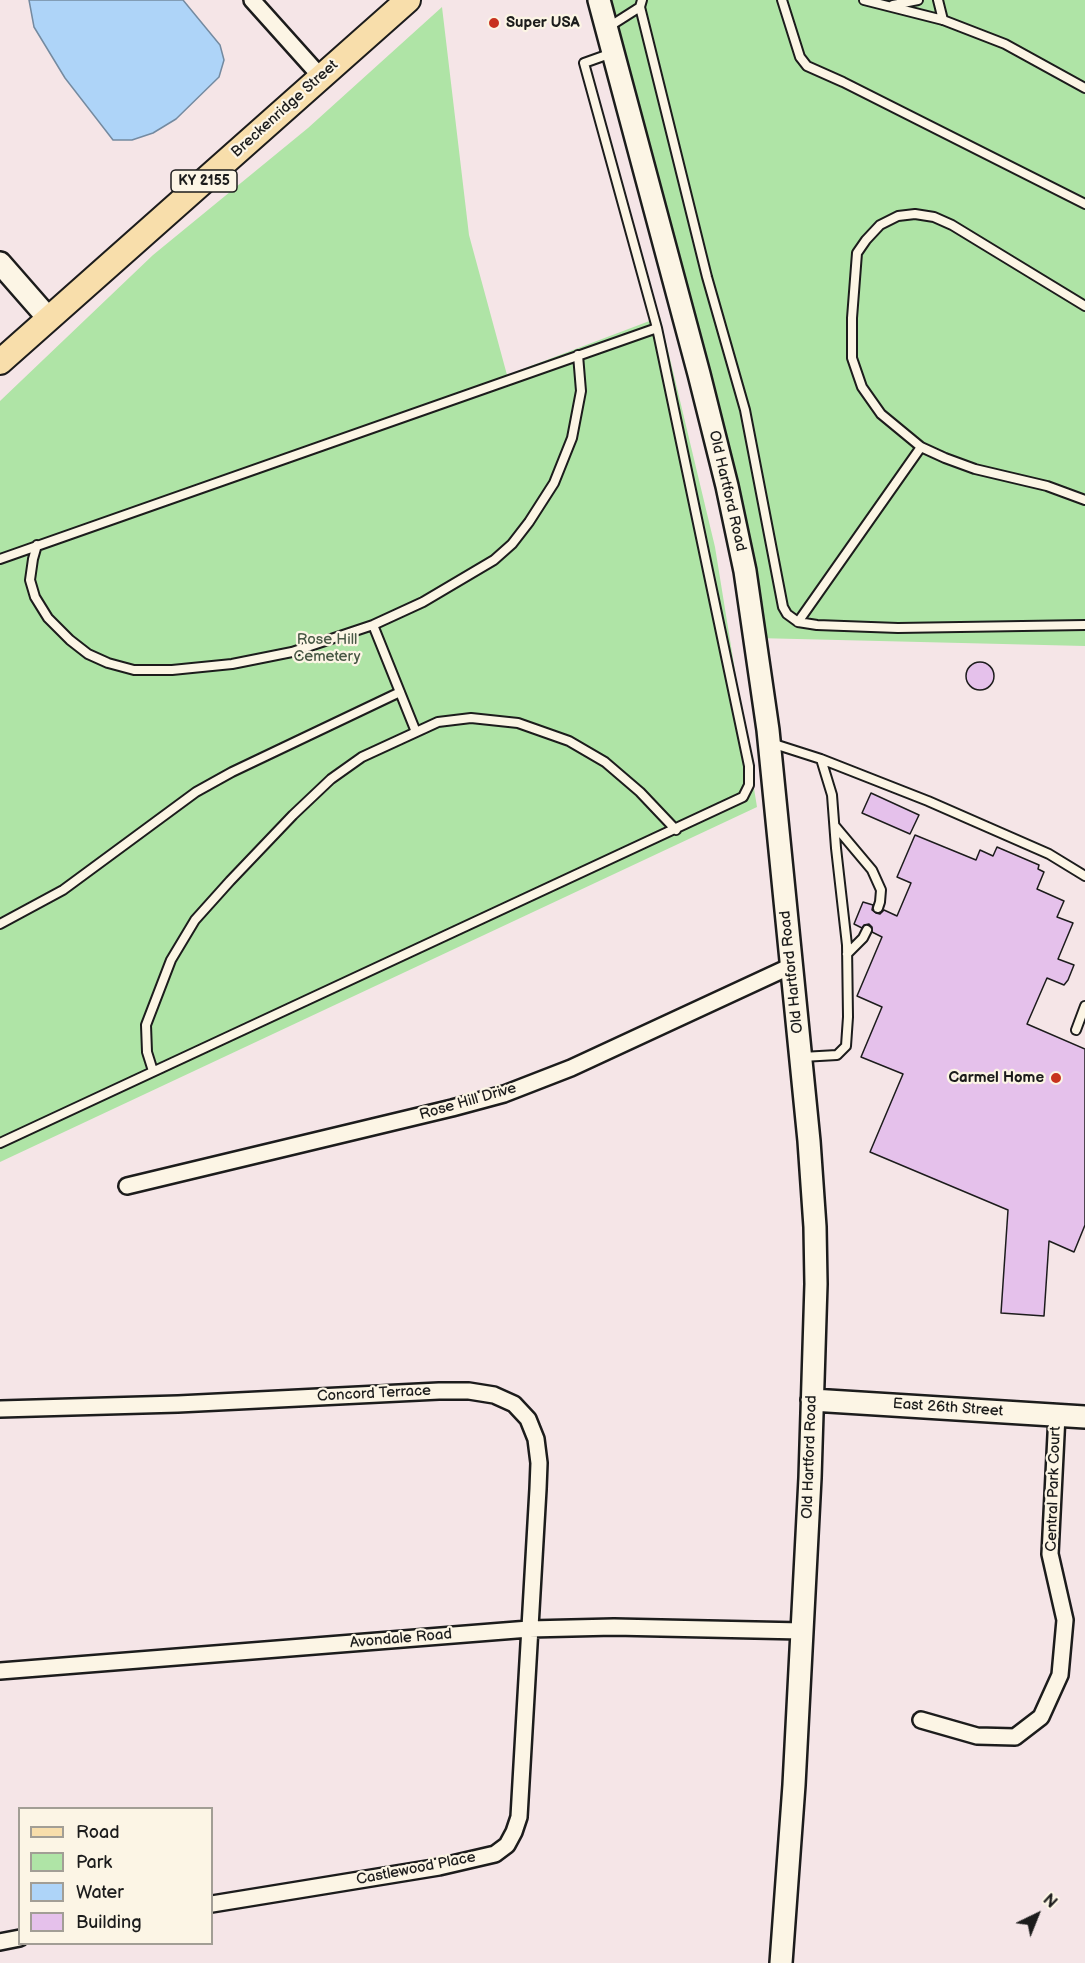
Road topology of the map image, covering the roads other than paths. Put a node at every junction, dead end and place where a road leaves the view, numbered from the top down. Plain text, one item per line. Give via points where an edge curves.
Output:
1 (252, 0) edge
2 (599, 0) edge
3 (782, 0) edge
4 (864, 0) edge
5 (918, 0) edge
6 (938, 0) edge
7 (402, 2) edge
8 (641, 4) edge
9 (888, 6) junction
10 (943, 20) junction
11 (607, 28) junction
12 (613, 52) junction
13 (321, 77) junction
14 (1085, 88) edge
15 (1085, 204) edge
16 (0, 263) edge
17 (1085, 306) edge
18 (49, 319) junction
19 (657, 328) junction
20 (578, 355) junction
21 (0, 362) edge
22 (921, 447) junction
23 (1085, 500) edge
24 (37, 545) junction
25 (0, 558) edge
26 (798, 622) junction
27 (373, 625) junction
28 (1085, 625) edge
29 (400, 692) junction
30 (416, 732) junction
31 (769, 742) junction
32 (821, 759) junction
33 (834, 824) junction
34 (676, 830) junction
35 (1085, 876) edge
36 (878, 908) dead end
37 (0, 924) edge
38 (867, 930) dead end
39 (847, 954) junction
40 (791, 966) junction
41 (1085, 1006) edge
42 (1076, 1030) dead end
43 (800, 1057) junction
44 (153, 1071) junction
45 (0, 1143) edge
46 (127, 1186) dead end
47 (812, 1400) junction
48 (0, 1409) edge
49 (1057, 1415) junction
50 (1085, 1417) edge
51 (529, 1629) junction
52 (802, 1631) junction
53 (0, 1671) edge
54 (921, 1720) dead end
55 (213, 1904) edge
56 (18, 1938) edge
57 (0, 1942) edge
58 (781, 1963) edge

1 - 13 street
2 - 11 main road, Old Hartford Road
3 - 15 lane via 800,57 807,66
4 - 9 lane
5 - 9 lane
6 - 10 lane
7 - 13 main road, Breckenridge Street / KY 2155
8 - 11 lane
8 - 26 lane via 704,266 745,410 783,607
9 - 10 lane
10 - 14 lane via 1005,44
11 - 12 main road, Old Hartford Road
12 - 19 lane via 584,63
12 - 31 main road, Old Hartford Road via 727,486 745,571
13 - 18 main road, Breckenridge Street / KY 2155
16 - 18 main road
17 - 22 lane via 934,217 898,216 880,225 858,253 852,358 862,387 881,414
18 - 21 main road, Breckenridge Street / KY 2155
19 - 20 lane
19 - 34 lane via 749,766 749,784 743,797
20 - 24 lane
20 - 27 lane via 581,391 572,438 554,483 529,522 494,560 423,602
22 - 23 lane via 975,469 1047,486
22 - 26 lane
24 - 25 lane
24 - 27 lane via 30,580 48,618 88,654 134,670 232,664 292,652
26 - 28 lane via 898,628
27 - 29 lane
29 - 30 lane
29 - 37 lane via 196,792 63,890
30 - 34 lane via 438,722 471,718 518,723 569,741 605,762
30 - 44 lane via 362,757 331,779 195,920 171,960 146,1025 147,1052
31 - 32 lane
31 - 40 main road, Old Hartford Road
32 - 33 lane via 832,795
32 - 35 lane via 1049,854
33 - 36 lane via 872,870 881,890
33 - 39 lane
34 - 44 lane
38 - 39 lane
39 - 43 lane via 846,1047 837,1055
40 - 43 main road, Old Hartford Road
40 - 46 street, Rose Hill Drive via 571,1068 504,1094
41 - 42 lane
43 - 47 main road, Old Hartford Road via 815,1227
44 - 45 lane
47 - 49 main road, East 26th Street
47 - 52 main road, Old Hartford Road
48 - 51 street, Concord Terrace via 440,1391 494,1395 514,1404 528,1419 536,1439 539,1462
49 - 50 main road, East 26th Street
49 - 54 street, Central Park Court via 1050,1554 1065,1620 1060,1675 1041,1717 1015,1737 977,1736
51 - 52 street, Avondale Road
51 - 53 street, Avondale Road
51 - 55 street, Castlewood Place via 519,1817 507,1845 495,1854 439,1867
52 - 58 main road, Old Hartford Road
56 - 57 street

